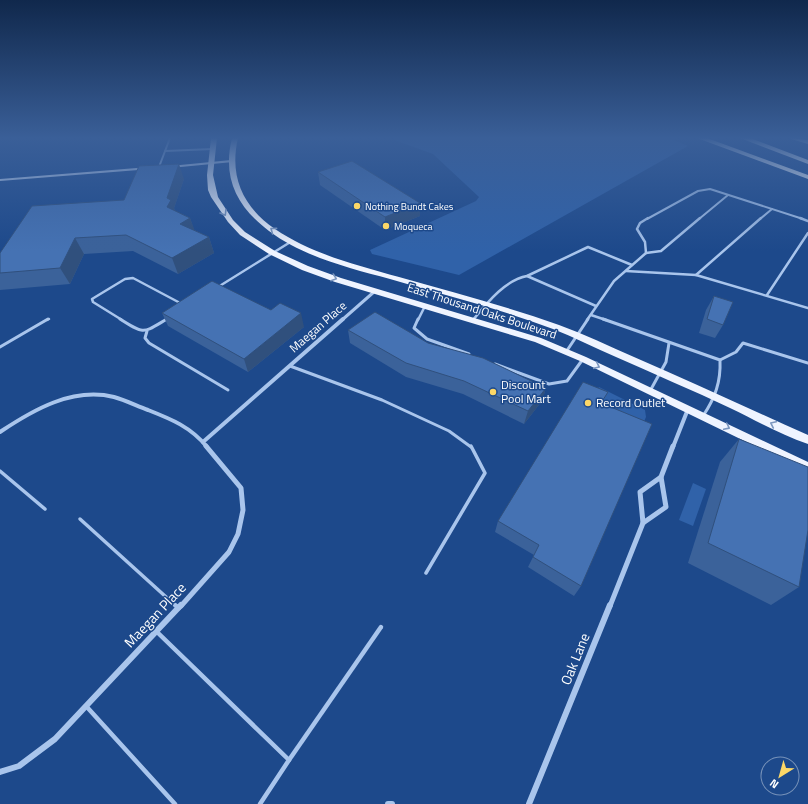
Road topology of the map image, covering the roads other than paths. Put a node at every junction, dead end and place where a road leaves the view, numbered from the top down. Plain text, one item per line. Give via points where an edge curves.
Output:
1 (55, 176) edge
2 (210, 176) edge
3 (234, 176) edge
4 (0, 180) edge
5 (728, 195) junction
6 (772, 209) junction
7 (808, 221) edge
8 (808, 233) edge
9 (292, 241) junction
10 (272, 252) junction
11 (646, 253) junction
12 (632, 265) junction
13 (626, 271) junction
14 (696, 275) junction
15 (527, 276) junction
16 (213, 290) edge
17 (374, 291) junction
18 (767, 295) junction
19 (486, 304) junction
20 (425, 306) junction
21 (596, 306) junction
22 (188, 307) edge
23 (808, 308) edge
24 (174, 315) edge
25 (591, 315) junction
26 (49, 319) dead end
27 (473, 320) junction
28 (147, 331) junction
29 (578, 336) junction
30 (669, 342) junction
31 (0, 347) edge
32 (566, 352) junction
33 (470, 354) edge
34 (583, 359) junction
35 (720, 360) junction
36 (492, 362) edge
37 (808, 363) edge
38 (290, 366) junction
39 (662, 373) junction
40 (228, 390) dead end
41 (650, 391) junction
42 (715, 397) junction
43 (689, 409) junction
44 (703, 416) junction
45 (0, 432) edge
46 (808, 440) edge
47 (203, 442) junction
48 (808, 466) edge
49 (0, 472) edge
50 (661, 477) junction
51 (45, 509) dead end
52 (80, 519) dead end
53 (642, 522) junction
54 (426, 573) dead end
55 (179, 608) junction
56 (381, 627) dead end
57 (156, 631) junction
58 (86, 706) junction
59 (289, 760) junction
60 (0, 772) edge
61 (175, 804) edge
62 (260, 804) edge
63 (388, 804) edge
64 (392, 804) edge
65 (529, 804) edge

1 - 4 street
2 -> 10 main road, East Thousand Oaks Boulevard via 211,188 227,219 248,237
9 -> 3 main road, East Thousand Oaks Boulevard via 258,219 238,192
5 - 6 lane
5 - 11 lane via 661,251
5 - 11 lane via 710,189 698,191 640,223 637,229 645,242
6 - 7 lane
6 - 14 lane
8 - 18 lane
9 - 10 lane
9 - 19 main road, East Thousand Oaks Boulevard via 348,265
10 - 16 lane
10 -> 17 main road, East Thousand Oaks Boulevard via 311,270
11 - 12 lane
12 - 13 lane
12 - 15 lane via 588,247
13 - 14 lane
13 - 21 lane via 614,281
14 - 18 lane
15 - 19 lane via 516,278
15 - 21 lane
17 - 20 main road, East Thousand Oaks Boulevard
17 - 38 street, Maegan Place
18 - 23 lane
19 - 27 lane
19 - 29 main road, East Thousand Oaks Boulevard
20 - 27 main road, East Thousand Oaks Boulevard
20 - 33 lane via 414,328 427,339
21 - 25 lane
22 - 28 lane via 133,278 125,279 92,298 93,302 139,331
24 - 28 lane
25 - 29 lane
25 - 30 lane
26 - 31 lane
27 - 32 main road, East Thousand Oaks Boulevard via 538,340
28 - 40 lane via 145,338 149,343
29 - 32 lane
29 - 39 main road, East Thousand Oaks Boulevard
30 - 35 lane
30 - 39 lane
32 - 34 main road, East Thousand Oaks Boulevard
34 - 36 lane via 567,381 549,384
34 -> 41 main road, East Thousand Oaks Boulevard
35 - 37 lane via 736,352 743,343
35 - 42 lane via 721,374
38 - 47 street, Maegan Place
38 - 54 lane via 382,400 449,430 471,446 485,473
39 - 41 lane
39 - 42 main road, East Thousand Oaks Boulevard
41 - 43 main road, East Thousand Oaks Boulevard
42 - 44 lane
46 -> 42 main road, East Thousand Oaks Boulevard
43 - 44 main road, East Thousand Oaks Boulevard
43 - 50 street
44 -> 48 main road, East Thousand Oaks Boulevard
45 - 47 street, Maegan Place via 56,401 83,395 113,397 177,421
47 - 55 street, Maegan Place via 241,488 243,510 238,534 229,552
49 - 51 lane
50 - 53 street, Oak Lane via 640,492
50 - 53 street via 666,507
52 - 55 lane
53 - 65 street, Oak Lane
55 - 57 street, Maegan Place
56 - 59 lane
57 - 58 street, Maegan Place
57 - 59 lane
58 - 60 street, Maegan Place via 55,739 19,766
58 - 61 lane
59 - 62 lane
63 - 64 street

